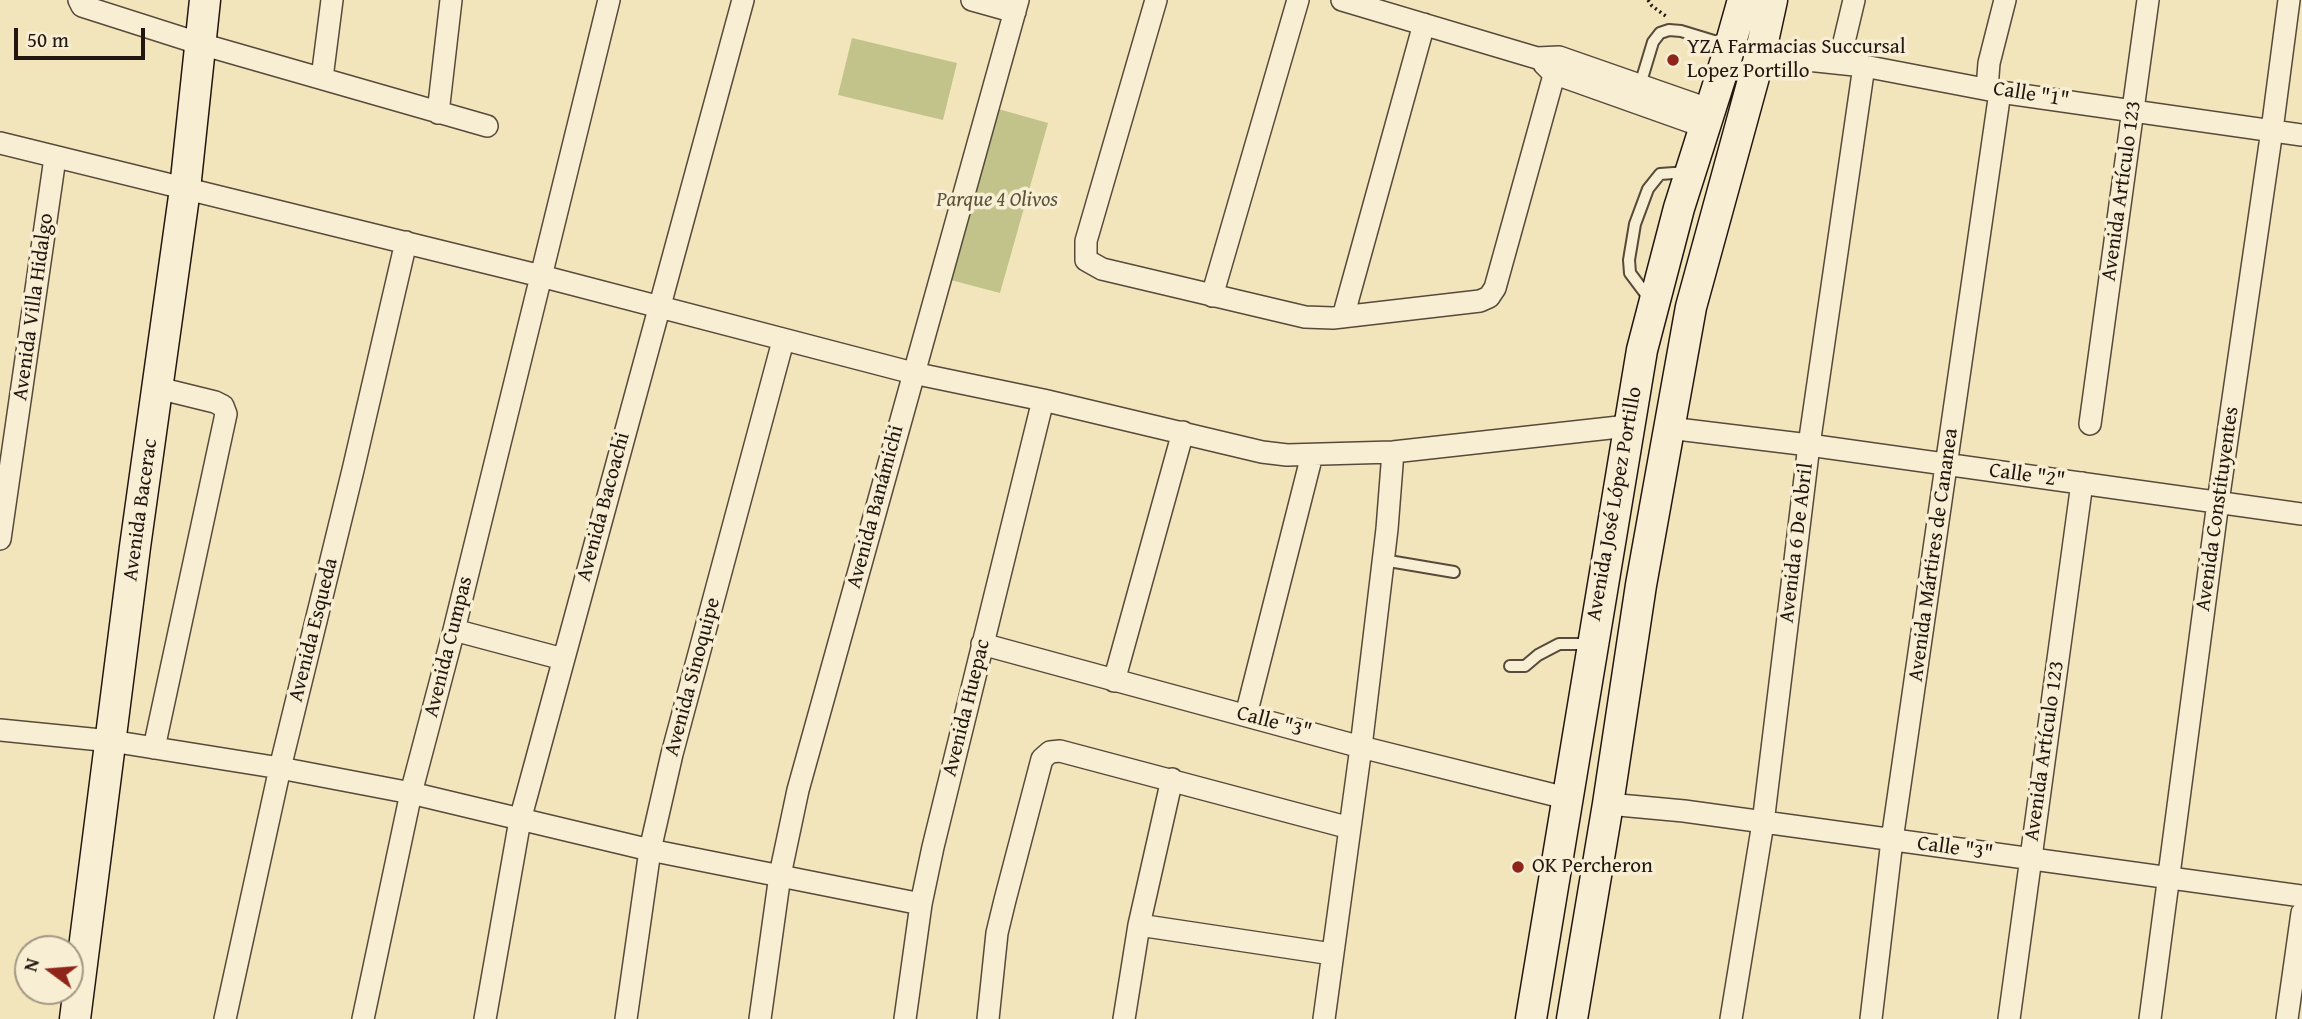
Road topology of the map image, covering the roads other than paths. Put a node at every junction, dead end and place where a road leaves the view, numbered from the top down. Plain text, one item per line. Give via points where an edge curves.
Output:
1 (79, 0) edge
2 (205, 0) edge
3 (332, 0) edge
4 (451, 0) edge
5 (609, 0) edge
6 (743, 0) edge
7 (972, 0) edge
8 (1156, 0) edge
9 (1298, 0) edge
10 (1342, 0) edge
11 (1743, 0) edge
12 (1772, 0) edge
13 (1854, 0) edge
14 (2005, 0) edge
15 (2148, 0) edge
16 (2289, 0) edge
17 (1017, 6) edge
18 (1423, 24) junction
19 (201, 44) junction
20 (1730, 46) junction
21 (1760, 55) junction
22 (1839, 63) junction
23 (1556, 65) junction
24 (1864, 66) junction
25 (322, 78) junction
26 (1640, 85) junction
27 (1994, 90) junction
28 (2132, 111) junction
29 (438, 113) junction
30 (1708, 118) junction
31 (487, 126) dead end
32 (2272, 131) junction
33 (2302, 135) edge
34 (0, 144) edge
35 (55, 158) junction
36 (185, 189) junction
37 (406, 242) junction
38 (541, 276) junction
39 (1212, 296) junction
40 (1654, 305) junction
41 (659, 307) junction
42 (1343, 317) junction
43 (783, 341) junction
44 (913, 373) junction
45 (158, 388) junction
46 (1043, 400) junction
47 (2090, 424) dead end
48 (1628, 426) junction
49 (1669, 428) junction
50 (1182, 432) junction
51 (1809, 445) junction
52 (1393, 452) junction
53 (1312, 456) junction
54 (1947, 465) junction
55 (2082, 483) junction
56 (2218, 502) junction
57 (2302, 514) edge
58 (0, 539) edge
59 (1383, 560) junction
60 (1454, 572) dead end
61 (1641, 585) junction
62 (454, 630) junction
63 (982, 644) junction
64 (1592, 644) junction
65 (563, 660) junction
66 (1510, 666) dead end
67 (1114, 681) junction
68 (1246, 715) junction
69 (0, 730) edge
70 (111, 741) junction
71 (1361, 747) junction
72 (154, 748) junction
73 (280, 768) junction
74 (1172, 779) junction
75 (411, 793) junction
76 (1566, 798) junction
77 (1608, 804) junction
78 (520, 820) junction
79 (1763, 823) junction
80 (1350, 828) junction
81 (1892, 839) junction
82 (650, 850) junction
83 (2030, 860) junction
84 (780, 875) junction
85 (2168, 878) junction
86 (2302, 896) edge
87 (921, 904) junction
88 (2302, 912) edge
89 (1139, 925) junction
90 (1332, 954) junction
91 (75, 1019) edge
92 (225, 1019) edge
93 (363, 1019) edge
94 (485, 1019) edge
95 (626, 1019) edge
96 (760, 1019) edge
97 (905, 1019) edge
98 (988, 1019) edge
99 (1124, 1019) edge
100 (1324, 1019) edge
101 (1531, 1019) edge
102 (1572, 1019) edge
103 (1731, 1019) edge
104 (1871, 1019) edge
105 (2009, 1019) edge
106 (2150, 1019) edge
107 (2287, 1019) edge

1 - 19 street via 82,6
2 - 19 main road, Avenida Bacerac
3 - 25 street
4 - 29 street
5 - 38 street, Avenida Cumpas
6 - 41 street, Avenida Bacoachi
7 - 17 street
8 - 39 street via 1086,241 1086,260 1102,269
9 - 39 street
10 - 18 street
11 - 20 main road, Avenida José López Portillo
12 - 21 main road, Avenida José López Portillo
13 - 22 street
14 - 27 street, Avenida Mártires de Cananea via 1989,63
15 - 28 street, Avenida Artículo 123
16 - 32 street, Avenida Constituyentes
17 - 44 street, Avenida Banámichi
18 - 23 street
18 - 42 street
19 - 25 street
19 - 36 main road, Avenida Bacerac
20 - 26 lane via 1681,31 1660,33
20 - 30 main road, Avenida José López Portillo
21 - 22 street, Calle "1"
21 - 49 main road, Avenida José López Portillo via 1697,284
22 - 24 street, Calle "1"
23 - 26 street
23 - 30 street
23 - 42 street via 1489,297
24 - 27 street, Calle "1"
24 - 51 street, Avenida 6 De Abril
25 - 29 street
26 - 30 street
27 - 28 street, Calle "1"
27 - 54 street, Avenida Mártires de Cananea
28 - 32 street, Calle "1"
28 - 47 street, Avenida Artículo 123
29 - 31 street
30 - 40 main road, Avenida José López Portillo
32 - 33 street, Calle "1"
32 - 56 street, Avenida Constituyentes
34 - 35 street
35 - 36 street
35 - 58 street, Avenida Villa Hidalgo
36 - 37 street
36 - 45 main road, Avenida Bacerac
37 - 38 street
37 - 73 street, Avenida Esqueda
38 - 41 street
38 - 62 street, Avenida Cumpas
39 - 42 street via 1305,317
40 - 48 main road, Avenida José López Portillo
40 - 49 main road via 1644,387 1650,407
41 - 43 street
41 - 65 street, Avenida Bacoachi
43 - 44 street
43 - 82 street, Avenida Sinoquipe via 683,708
44 - 46 street
44 - 84 street, Avenida Banámichi via 797,790
45 - 70 main road, Avenida Bacerac
45 - 72 street via 215,402 226,414
46 - 50 street
46 - 63 street, Avenida Huepac
48 - 52 street
48 - 61 main road via 1647,437 1652,451 1641,535
48 - 64 main road, Avenida José López Portillo
49 - 51 street, Calle "2"
49 - 61 main road, Avenida José López Portillo
50 - 53 street via 1262,452
50 - 67 street
51 - 54 street, Calle "2"
51 - 79 street, Avenida 6 De Abril
52 - 53 street
52 - 59 street
53 - 68 street
54 - 55 street, Calle "2"
54 - 81 street, Avenida Mártires de Cananea
55 - 56 street, Calle "2"
55 - 83 street, Avenida Artículo 123
56 - 57 street, Calle "2"
56 - 85 street, Avenida Constituyentes
59 - 60 lane
59 - 71 street
61 - 77 main road, Avenida José López Portillo
62 - 65 street
62 - 75 street, Avenida Cumpas
63 - 67 street, Calle "3"
63 - 87 street, Avenida Huepac
64 - 66 lane via 1559,644 1525,666
64 - 76 main road, Avenida José López Portillo
65 - 78 street, Avenida Bacoachi
67 - 68 street, Calle "3"
68 - 71 street, Calle "3"
69 - 70 street
70 - 72 street
70 - 91 main road, Avenida Bacerac
71 - 76 street, Calle "3"
71 - 80 street
72 - 73 street
73 - 75 street
73 - 92 street, Avenida Esqueda
74 - 80 street
74 - 89 street
74 - 98 street via 1060,751 1049,752 1042,759 997,933
75 - 78 street
75 - 93 street, Avenida Cumpas
76 - 101 main road, Avenida José López Portillo
77 - 79 street, Calle "3"
77 - 102 main road, Avenida José López Portillo
78 - 82 street
78 - 94 street, Avenida Bacoachi
79 - 81 street, Calle "3"
79 - 103 street, Avenida 6 De Abril
80 - 90 street
81 - 83 street, Calle "3"
81 - 104 street, Avenida Mártires de Cananea
82 - 84 street
82 - 95 street, Avenida Sinoquipe
83 - 85 street, Calle "3"
83 - 105 street, Avenida Artículo 123
84 - 87 street
84 - 96 street, Avenida Banámichi
85 - 86 street, Calle "3"
85 - 106 street, Avenida Constituyentes
87 - 97 street, Avenida Huepac
88 - 107 street
89 - 90 street
89 - 99 street
90 - 100 street

